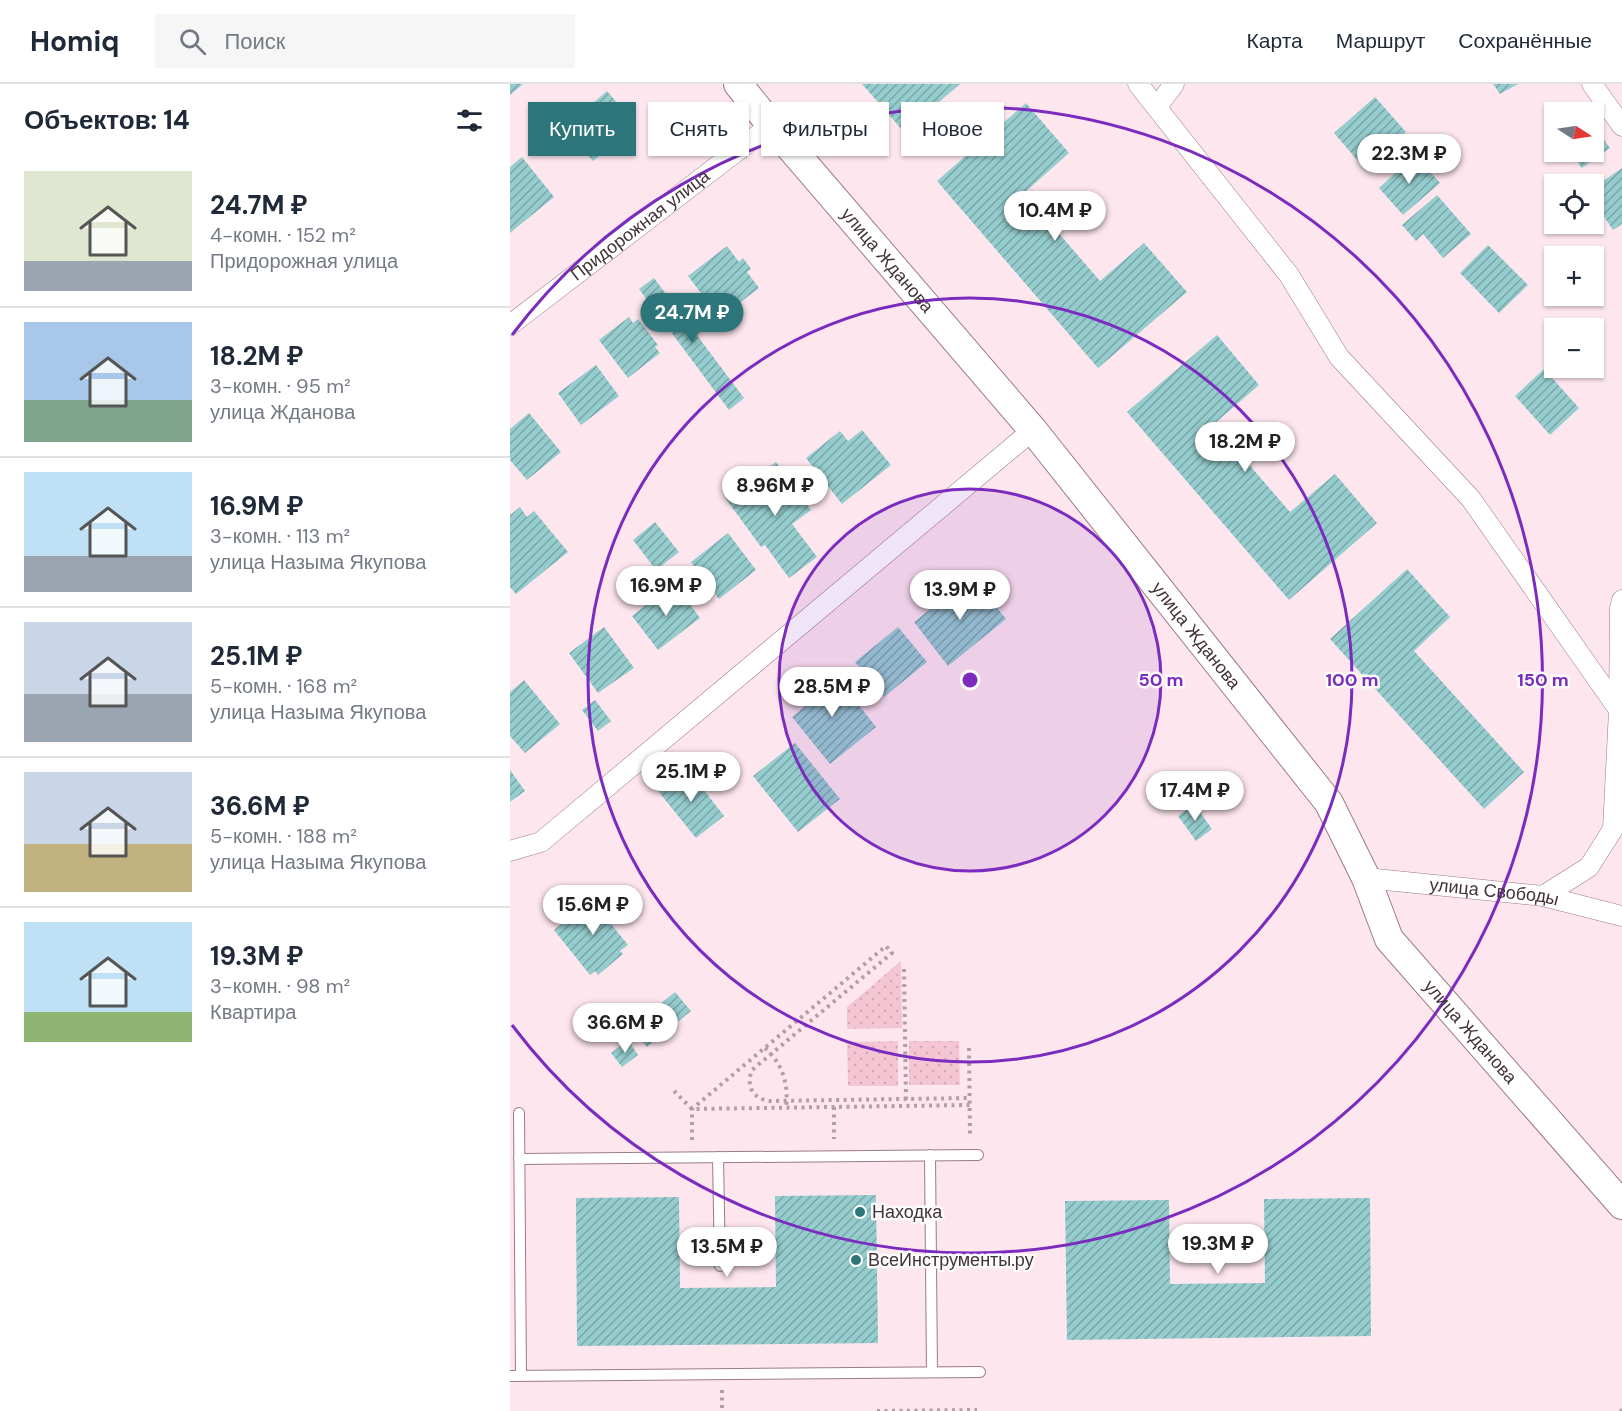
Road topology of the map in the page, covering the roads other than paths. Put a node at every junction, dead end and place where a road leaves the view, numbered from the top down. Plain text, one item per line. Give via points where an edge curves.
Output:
1 (738, 84) edge
2 (1138, 84) edge
3 (1174, 84) edge
4 (1592, 84) edge
5 (1157, 107) junction
6 (761, 113) edge
7 (1622, 126) edge
8 (761, 133) edge
9 (798, 156) edge
10 (510, 325) edge
11 (1033, 430) junction
12 (1622, 600) edge
13 (1619, 710) junction
14 (510, 851) edge
15 (1366, 878) junction
16 (1543, 896) junction
17 (1622, 916) edge
18 (519, 1113) dead end
19 (930, 1155) junction
20 (974, 1155) road end
21 (718, 1157) junction
22 (519, 1159) junction
23 (1622, 1205) edge
24 (720, 1266) dead end
25 (932, 1372) junction
26 (980, 1372) dead end
27 (516, 1376) edge

1 - 6 street, улица Жданова
2 - 5 street
3 - 5 street
4 - 7 street
5 - 13 street via 1289,275 1339,357 1471,499
8 - 10 street, Придорожная улица
9 - 11 street, улица Жданова
11 - 14 street via 541,842
11 - 15 street, улица Жданова via 1329,803
12 - 13 street
13 - 16 street via 1613,829 1589,867
15 - 16 street, улица Свободы
15 - 23 street, улица Жданова via 1389,939
16 - 17 street, улица Свободы
18 - 22 lane
19 - 20 lane
19 - 21 lane
19 - 25 lane
21 - 22 lane
21 - 24 lane
22 - 27 lane
25 - 26 lane
25 - 27 lane

